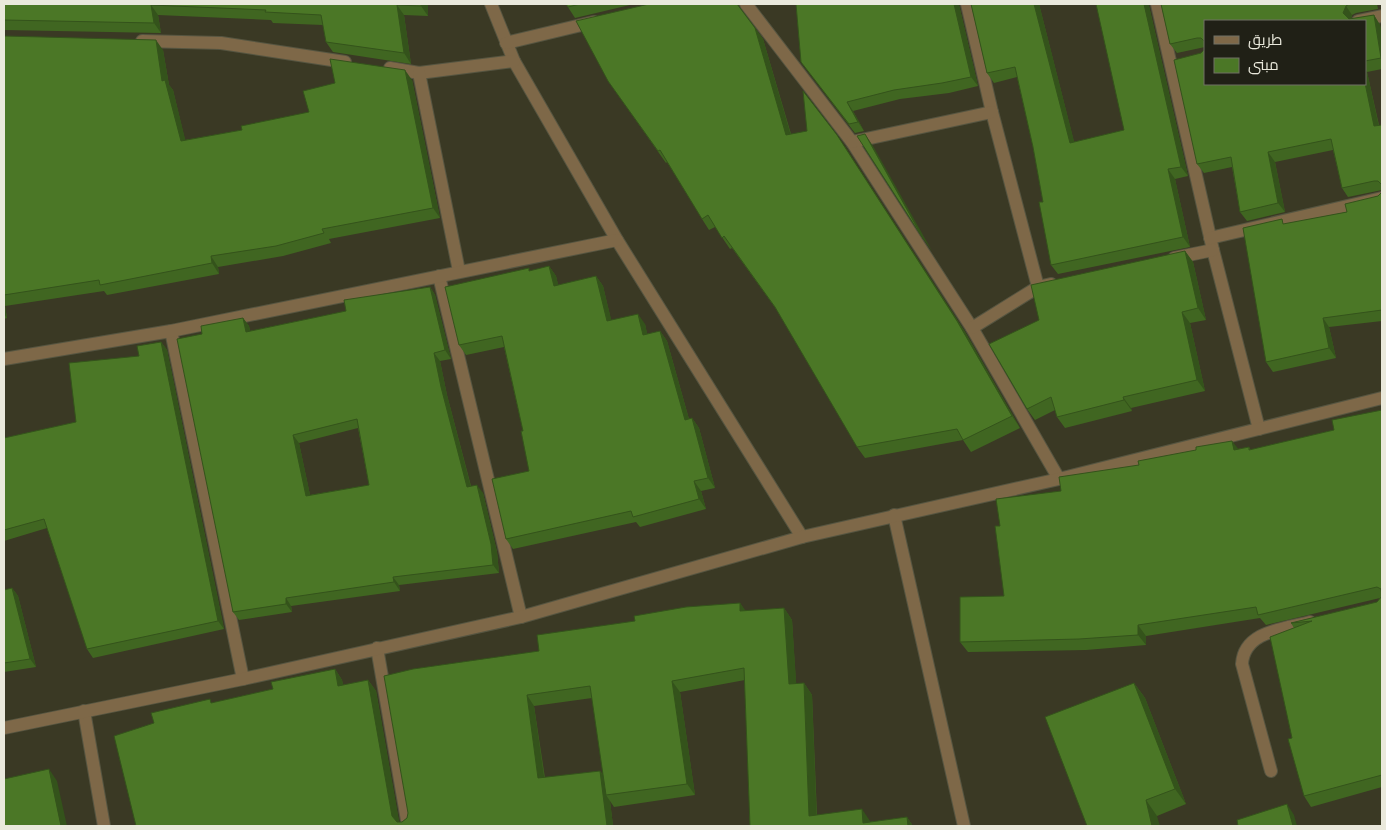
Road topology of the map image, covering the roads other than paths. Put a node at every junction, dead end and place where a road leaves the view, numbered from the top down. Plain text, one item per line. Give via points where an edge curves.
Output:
1 (491, 4) edge
2 (746, 4) edge
3 (967, 4) edge
4 (1157, 4) edge
5 (1382, 16) edge
6 (611, 18) edge
7 (1363, 20) edge
8 (132, 40) edge
9 (506, 43) junction
10 (514, 61) junction
11 (362, 64) edge
12 (381, 67) edge
13 (419, 73) junction
14 (992, 112) junction
15 (852, 142) junction
16 (1382, 198) edge
17 (617, 240) junction
18 (1211, 244) junction
19 (1164, 260) edge
20 (459, 271) junction
21 (439, 276) junction
22 (1067, 280) edge
23 (1038, 286) junction
24 (972, 328) junction
25 (171, 331) junction
26 (4, 360) edge
27 (1382, 398) edge
28 (1259, 429) junction
29 (1059, 478) junction
30 (894, 515) junction
31 (802, 537) junction
32 (521, 617) junction
33 (1325, 619) edge
34 (377, 648) junction
35 (243, 679) junction
36 (84, 711) junction
37 (4, 728) edge
38 (1271, 770) dead end
39 (104, 826) edge
40 (408, 826) edge
41 (964, 826) edge

1 - 9 street
2 - 15 street
3 - 14 street
4 - 18 street via 1175,62
5 - 7 street
6 - 9 street
8 - 11 street via 221,43
9 - 10 street
10 - 13 street
10 - 17 street
12 - 13 street
13 - 20 street
14 - 15 street
14 - 23 street
15 - 24 street
16 - 18 street
17 - 20 street
17 - 31 street
18 - 19 street
18 - 28 street
20 - 21 street
21 - 25 street
21 - 32 street
22 - 23 street
23 - 24 street
24 - 29 street
25 - 26 street
25 - 35 street
27 - 28 street
28 - 29 street
29 - 30 street
30 - 31 street
30 - 41 street
31 - 32 street
32 - 34 street
33 - 38 street via 1261,636 1248,644 1243,654 1242,664
34 - 35 street
34 - 40 street
35 - 36 street
36 - 37 street
36 - 39 street

